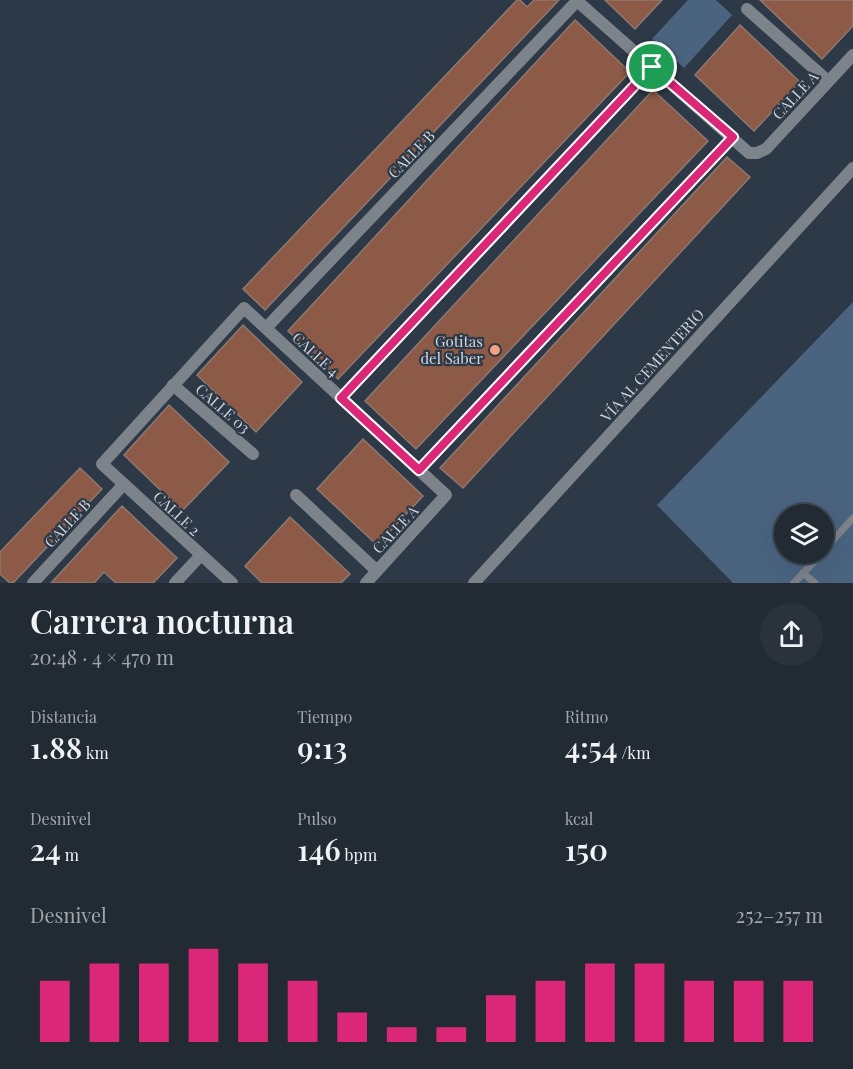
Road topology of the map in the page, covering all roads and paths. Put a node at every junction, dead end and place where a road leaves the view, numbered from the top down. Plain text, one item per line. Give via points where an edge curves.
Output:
1 (576, 1) edge
2 (747, 9) dead end
3 (853, 55) edge
4 (652, 67) junction
5 (828, 81) junction
6 (733, 137) junction
7 (853, 168) edge
8 (266, 328) junction
9 (174, 385) junction
10 (341, 398) junction
11 (253, 454) dead end
12 (419, 470) junction
13 (124, 484) junction
14 (296, 495) dead end
15 (446, 495) joint
16 (853, 518) edge
17 (834, 539) edge
18 (201, 555) junction
19 (811, 564) edge
20 (376, 571) junction
21 (803, 573) junction
22 (33, 583) edge
23 (175, 583) edge
24 (232, 583) edge
25 (366, 583) edge
26 (474, 583) edge
27 (794, 583) edge
28 (815, 583) edge

1 - 4 street
1 - 8 street, CALLE B
2 - 5 street
3 - 5 street, CALLE A
4 - 6 street
4 - 10 street
5 - 6 street, CALLE A via 766,149 749,153
6 - 12 street
7 - 26 street, VÍA AL CEMENTERIO
8 - 9 street, CALLE 4 via 244,308
8 - 10 street, CALLE 4
9 - 11 street, CALLE 03
9 - 13 street, CALLE 2 via 102,464
10 - 12 street, CALLE 4
12 - 15 street, CALLE 4
13 - 18 street, CALLE 2
13 - 22 street, CALLE B
14 - 20 street
15 - 20 street, CALLE A
16 - 17 lane
18 - 23 street
18 - 24 street, CALLE 2
19 - 21 lane
20 - 25 street, CALLE A
21 - 27 lane
21 - 28 lane

